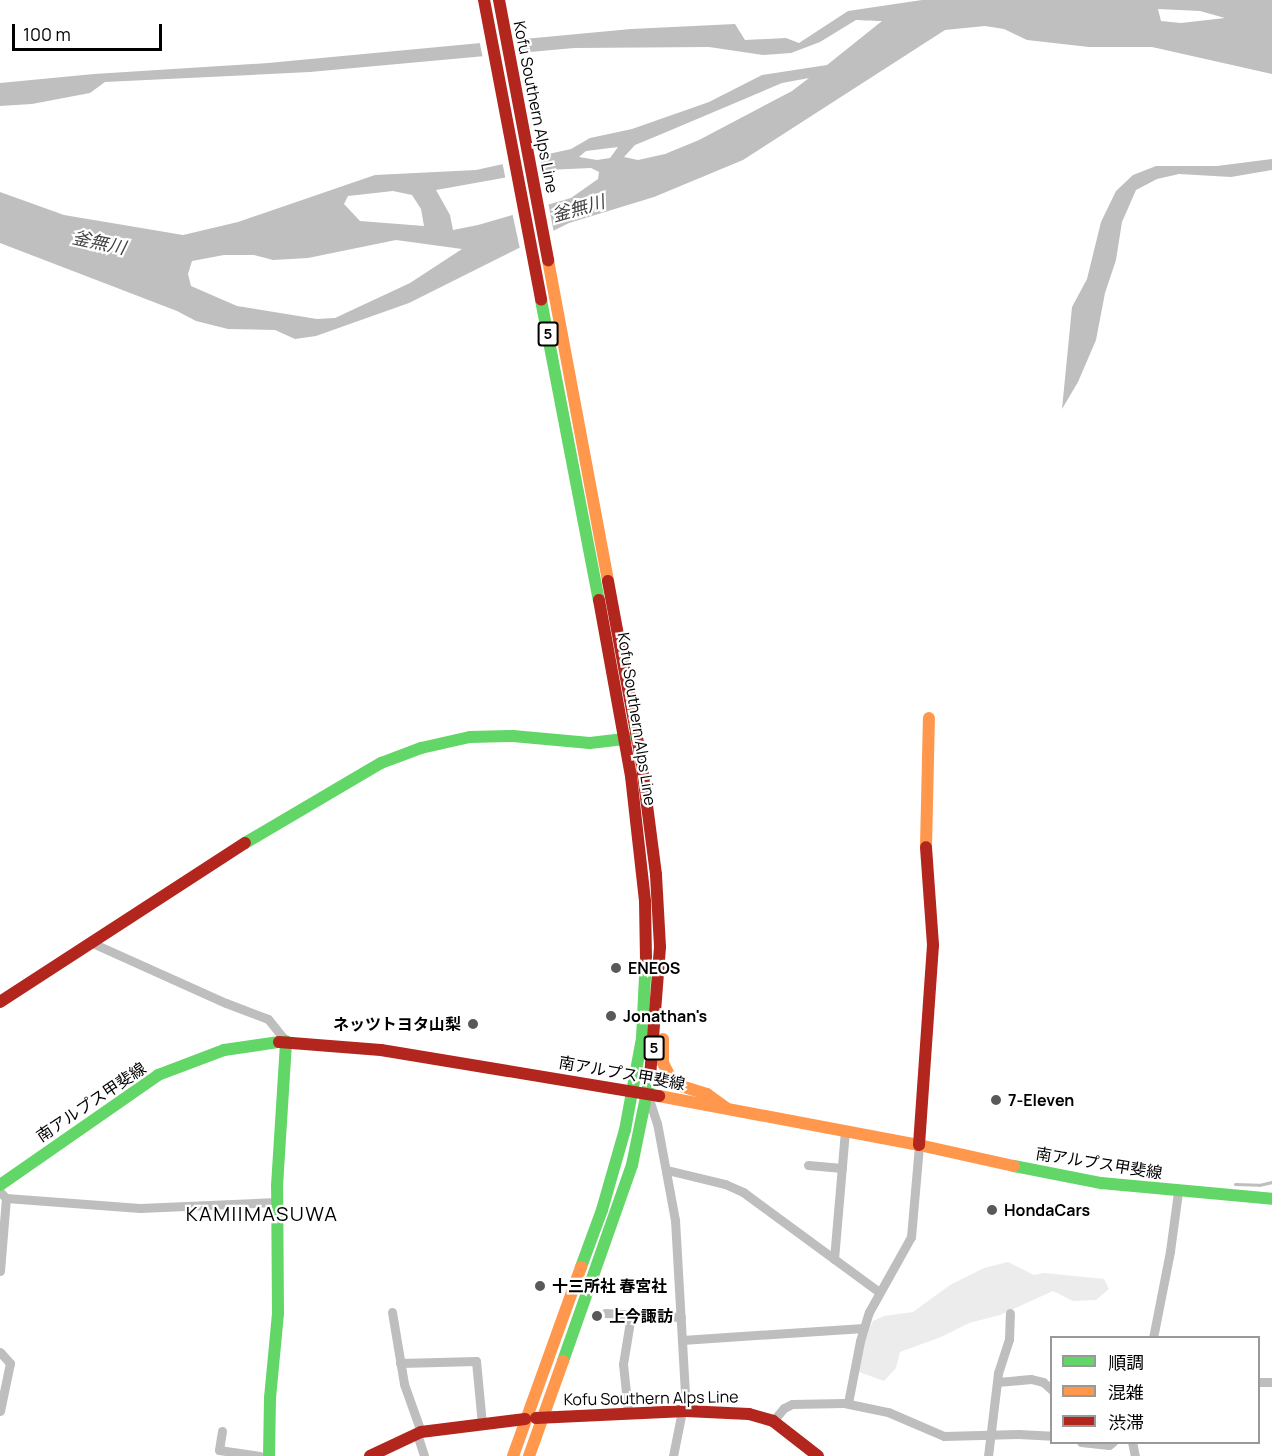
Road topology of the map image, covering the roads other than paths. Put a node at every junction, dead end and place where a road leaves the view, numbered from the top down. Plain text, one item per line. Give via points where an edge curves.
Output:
1 (484, 0) edge
2 (499, 0) edge
3 (618, 666) junction
4 (928, 718) dead end
5 (631, 738) junction
6 (90, 942) junction
7 (660, 962) junction
8 (0, 1002) edge
9 (286, 1041) junction
10 (633, 1091) junction
11 (648, 1094) junction
12 (726, 1108) junction
13 (845, 1131) junction
14 (919, 1145) junction
15 (808, 1165) dead end
16 (842, 1168) junction
17 (667, 1170) junction
18 (0, 1185) edge
19 (1178, 1192) junction
20 (3, 1195) edge
21 (1272, 1199) edge
22 (276, 1202) junction
23 (834, 1259) junction
24 (0, 1271) edge
25 (878, 1291) junction
26 (392, 1312) dead end
27 (605, 1313) dead end
28 (1010, 1313) dead end
29 (631, 1315) junction
30 (681, 1317) junction
31 (864, 1328) junction
32 (1153, 1336) edge
33 (682, 1340) junction
34 (0, 1352) edge
35 (400, 1363) junction
36 (997, 1382) junction
37 (1050, 1388) edge
38 (848, 1403) junction
39 (0, 1411) edge
40 (684, 1411) junction
41 (628, 1412) junction
42 (543, 1417) junction
43 (525, 1419) junction
44 (773, 1421) junction
45 (482, 1425) junction
46 (222, 1431) dead end
47 (419, 1433) junction
48 (989, 1435) junction
49 (1050, 1436) edge
50 (1096, 1444) edge
51 (1111, 1444) edge
52 (260, 1456) edge
53 (269, 1456) edge
54 (370, 1456) edge
55 (424, 1456) edge
56 (513, 1456) edge
57 (529, 1456) edge
58 (673, 1456) edge
59 (818, 1456) edge
60 (988, 1456) edge

1 - 3 main road, Kofu Southern Alps Line / 5
2 - 3 main road, Kofu Southern Alps Line / 5
3 - 5 main road, Kofu Southern Alps Line / 5
4 - 14 main road via 926,845 933,945
5 - 6 main road via 590,743 470,736 381,763
5 - 7 main road, Kofu Southern Alps Line / 5 via 656,875
5 - 10 main road, Kofu Southern Alps Line / 5 via 645,901 644,1010
6 - 8 main road
6 - 9 street via 268,1019
7 - 11 main road, Kofu Southern Alps Line / 5
7 - 12 main road via 665,997 665,1071 681,1086 707,1094
9 - 10 main road, 南アルプス甲斐線 via 381,1050
9 - 18 main road, 南アルプス甲斐線 via 224,1050 158,1075
9 - 22 main road
10 - 11 main road, 南アルプス甲斐線
10 - 43 main road, Kofu Southern Alps Line / 5 via 602,1210
11 - 12 main road, 南アルプス甲斐線
11 - 17 street
11 - 42 main road, Kofu Southern Alps Line / 5 via 622,1196
12 - 13 main road, 南アルプス甲斐線
13 - 14 main road, 南アルプス甲斐線
13 - 16 street
14 - 19 main road, 南アルプス甲斐線 via 1048,1174
14 - 25 street via 911,1237
15 - 16 street
16 - 23 street
17 - 23 street via 742,1192
17 - 30 street via 675,1220
19 - 21 main road, 南アルプス甲斐線
19 - 32 street
20 - 22 street via 140,1208
20 - 24 street
22 - 53 main road via 278,1314
23 - 25 street
25 - 31 street
26 - 35 street
27 - 29 street
28 - 36 street via 1009,1339
29 - 30 street
29 - 41 street via 623,1364
30 - 33 street
31 - 33 street
31 - 38 street
33 - 40 street
34 - 39 street via 9,1363
35 - 45 street via 477,1361
35 - 47 street
36 - 37 street via 1031,1379
36 - 48 street
38 - 44 street via 792,1404
38 - 48 street via 888,1412 944,1436
40 - 41 main road, Kofu Southern Alps Line
40 - 44 main road, Kofu Southern Alps Line via 749,1414
40 - 58 street
41 - 42 main road, Kofu Southern Alps Line
42 - 43 main road, Kofu Southern Alps Line
42 - 57 main road
43 - 45 main road
43 - 56 main road
44 - 59 main road, Kofu Southern Alps Line
45 - 47 main road
46 - 52 street via 219,1450
47 - 54 main road
47 - 55 street
48 - 49 street
48 - 60 street
50 - 51 street

